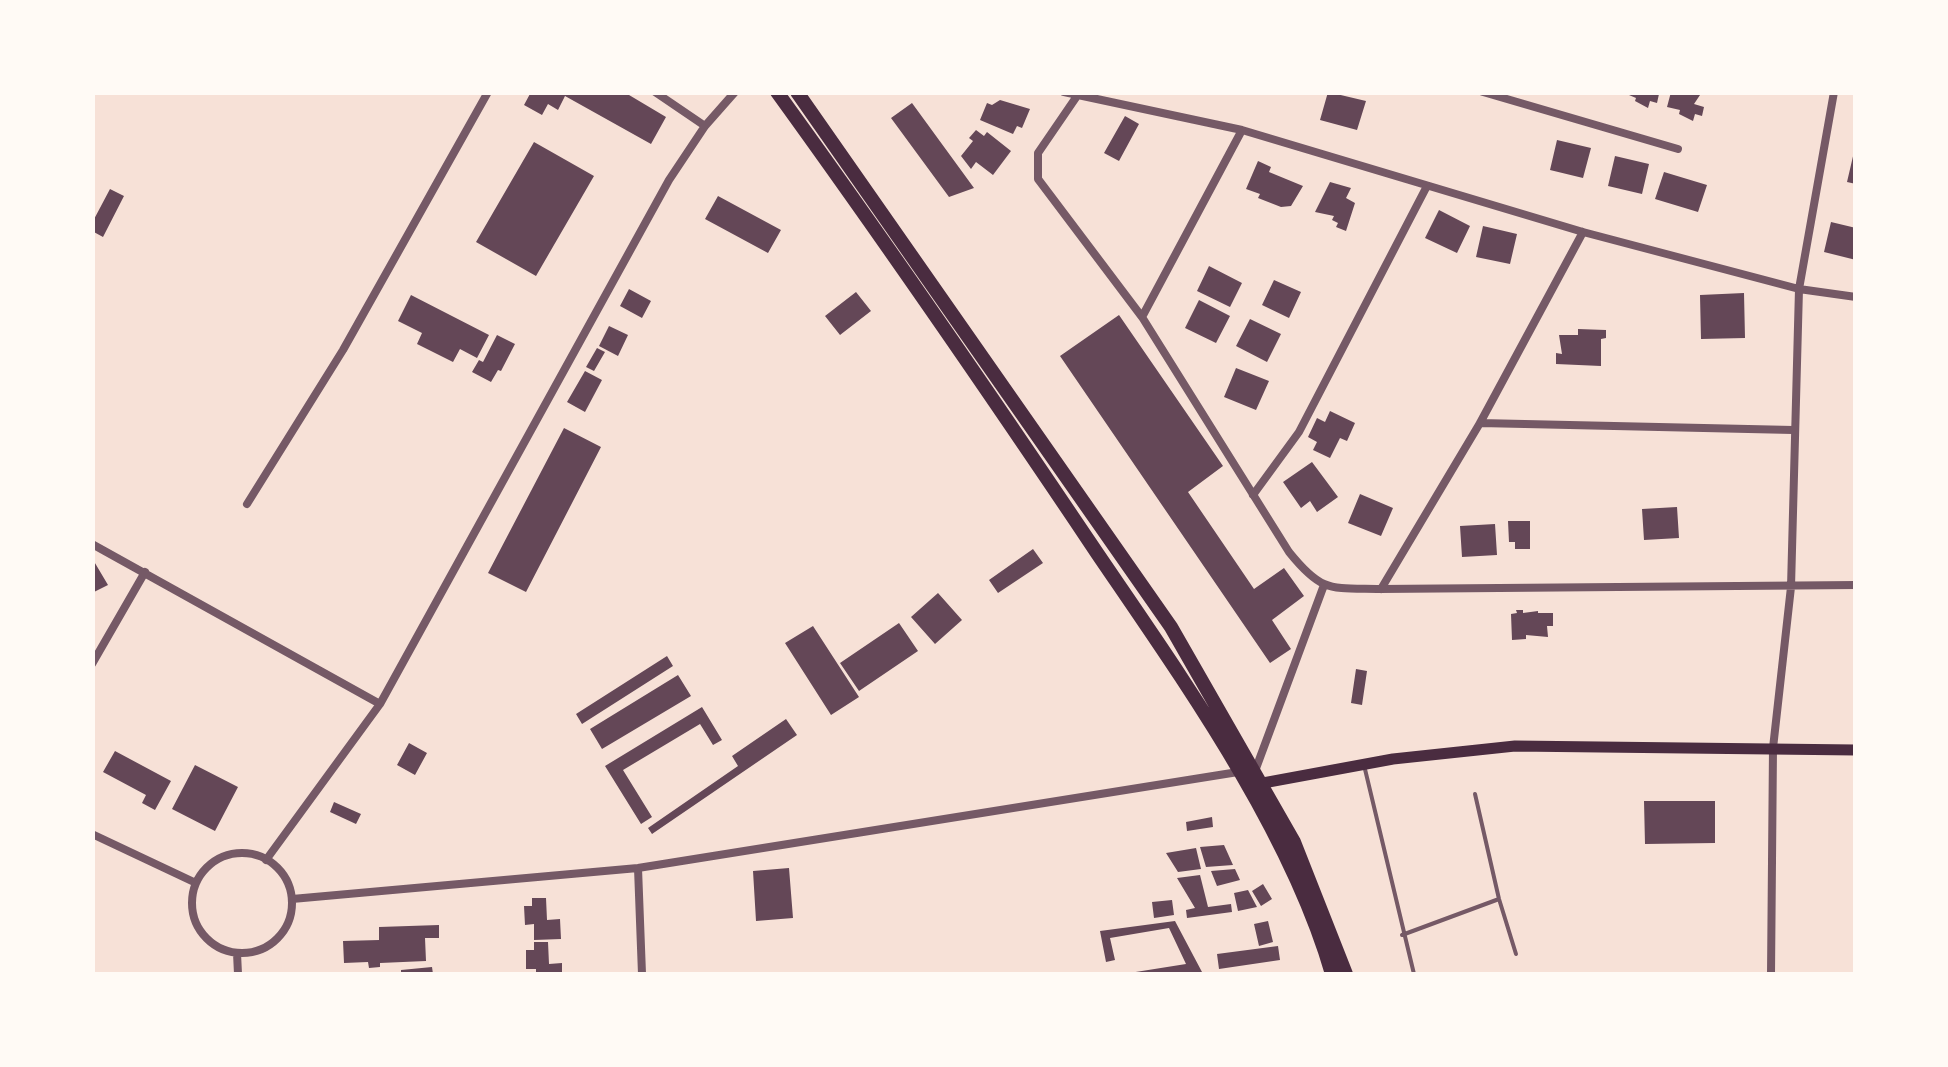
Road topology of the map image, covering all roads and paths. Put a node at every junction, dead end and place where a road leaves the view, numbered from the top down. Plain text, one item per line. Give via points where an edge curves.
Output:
1 (488, 92) edge
2 (655, 92) edge
3 (735, 92) edge
4 (778, 92) edge
5 (797, 92) edge
6 (1064, 92) edge
7 (1483, 92) edge
8 (1834, 92) edge
9 (1077, 96) junction
10 (704, 126) junction
11 (1242, 130) junction
12 (1678, 149) dead end
13 (1427, 186) junction
14 (1583, 232) junction
15 (1799, 289) junction
16 (1856, 296) edge
17 (1142, 317) junction
18 (1480, 423) junction
19 (1793, 430) junction
20 (1254, 495) junction
21 (246, 504) dead end
22 (92, 544) edge
23 (145, 572) junction
24 (1324, 585) junction
25 (1856, 586) edge
26 (1790, 587) junction
27 (1380, 589) junction
28 (92, 664) edge
29 (380, 704) junction
30 (1773, 748) junction
31 (1856, 750) edge
32 (1364, 764) junction
33 (1253, 775) junction
34 (1476, 794) dead end
35 (92, 834) edge
36 (266, 860) junction
37 (638, 868) junction
38 (196, 884) junction
39 (292, 899) junction
40 (1499, 899) junction
41 (1402, 935) junction
42 (237, 953) junction
43 (1516, 954) dead end
44 (238, 974) edge
45 (642, 974) edge
46 (1332, 974) edge
47 (1346, 974) edge
48 (1414, 974) edge
49 (1771, 974) edge

1 - 21 street
2 - 10 street
3 - 10 street
4 - 33 highway
5 - 33 highway via 1171,627
6 - 9 street
7 - 12 street
8 - 15 street
9 - 11 street
9 - 17 street via 1038,153 1038,179
10 - 29 street via 626,254
11 - 13 street
11 - 17 street
13 - 14 street
13 - 20 street via 1299,432
14 - 15 street
14 - 18 street
15 - 16 street
15 - 19 street
17 - 20 street
18 - 19 street
18 - 27 street
19 - 26 street
20 - 24 street via 1289,552
22 - 23 street
23 - 28 street
23 - 29 street
24 - 27 street
24 - 33 street
25 - 26 street
26 - 27 street
26 - 30 street
29 - 36 street
30 - 31 main road
30 - 32 main road via 1515,746
30 - 49 street
32 - 33 main road
32 - 41 lane
33 - 37 street
33 - 46 highway
33 - 47 highway via 1294,842
34 - 40 lane
35 - 38 street
36 - 38 street via 220,858
36 - 39 street via 286,880
37 - 39 street
37 - 45 street
38 - 42 street via 192,910 203,934
39 - 42 street via 288,924 272,943
40 - 41 lane
40 - 43 lane
41 - 48 lane
42 - 44 street

